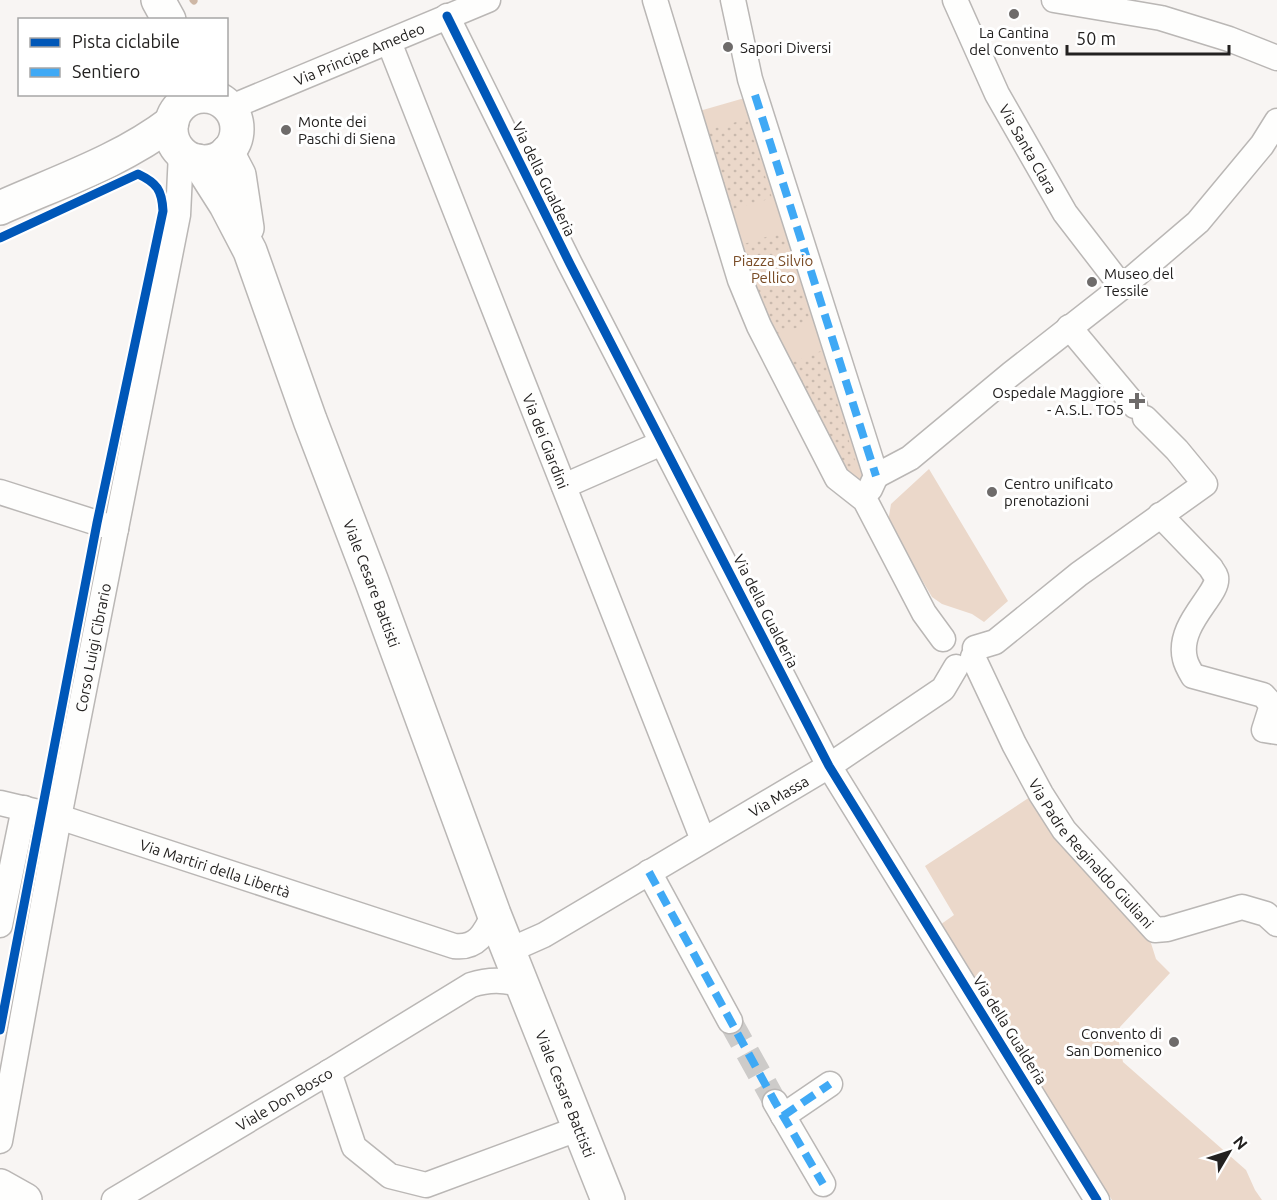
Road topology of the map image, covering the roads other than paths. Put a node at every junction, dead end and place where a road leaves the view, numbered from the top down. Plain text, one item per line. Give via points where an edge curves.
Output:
1 (488, 0) edge
2 (655, 0) edge
3 (733, 0) edge
4 (955, 0) edge
5 (1054, 0) edge
6 (447, 16) junction
7 (389, 42) junction
8 (1277, 58) edge
9 (1277, 121) edge
10 (197, 123) edge
11 (0, 208) edge
12 (1122, 287) junction
13 (1070, 327) junction
14 (662, 443) junction
15 (876, 476) junction
16 (564, 486) junction
17 (0, 492) edge
18 (865, 500) junction
19 (1160, 515) junction
20 (116, 530) junction
21 (968, 657) junction
22 (1271, 702) edge
23 (1277, 732) edge
24 (829, 766) junction
25 (0, 802) edge
26 (24, 808) junction
27 (59, 817) junction
28 (703, 840) junction
29 (649, 872) junction
30 (494, 914) junction
31 (1277, 924) edge
32 (0, 925) edge
33 (428, 939) junction
34 (508, 951) junction
35 (521, 985) junction
36 (453, 994) junction
37 (730, 1021) tunnel mouth
38 (329, 1072) junction
39 (830, 1084) dead end
40 (579, 1128) junction
41 (0, 1141) edge
42 (823, 1184) dead end
43 (0, 1186) edge
44 (1094, 1199) edge
45 (25, 1200) edge
46 (114, 1200) edge
47 (609, 1200) edge

1 - 6 street, Via Principe Amedeo
2 - 18 street via 740,280 759,326 837,478
3 - 15 street via 755,95
4 - 12 street, Via Santa Clara via 997,94 1060,203
5 - 8 street via 1161,18
6 - 7 street, Via Principe Amedeo
6 - 14 street, Via della Gualderia
7 - 10 street, Via Principe Amedeo
7 - 16 street, Via dei Giardini
9 - 12 street via 1198,222
10 - 11 street via 157,152 127,152
10 - 20 street, Corso Luigi Cibrario
10 - 30 street, Viale Cesare Battisti via 239,175 250,251
12 - 13 street
13 - 15 street via 910,458
13 - 19 street via 1205,484
14 - 16 street
14 - 24 street, Via della Gualderia
15 - 18 street
16 - 28 street, Via dei Giardini
17 - 20 street
18 - 21 street via 924,613 944,639 951,633 962,633 972,639
19 - 21 street via 995,642
19 - 22 street via 1216,577 1184,639 1185,659 1193,676
20 - 27 street, Corso Luigi Cibrario
21 - 24 street, Via Massa via 943,689
21 - 31 street, Via Padre Reginaldo Giuliani via 1064,830 1155,930 1242,907 1266,914
22 - 23 street via 1264,730
24 - 28 street, Via Massa
24 - 44 street, Via della Gualderia
25 - 26 street, Via Martiri della Libertà
26 - 27 street, Via Martiri della Libertà
26 - 32 street
27 - 33 street, Via Martiri della Libertà
27 - 41 street, Corso Luigi Cibrario
28 - 29 street, Via Massa
29 - 34 street, Via Massa
29 - 37 street
30 - 33 street via 482,934 466,947
30 - 34 street, Viale Cesare Battisti
33 - 36 street via 454,955 466,968 466,976
34 - 35 street, Viale Cesare Battisti
35 - 36 street, Viale Don Bosco via 484,981
35 - 40 street, Viale Cesare Battisti
36 - 38 street, Viale Don Bosco
38 - 40 street via 354,1147 390,1176 426,1185
38 - 46 street, Viale Don Bosco
39 - 42 street via 779,1109
40 - 47 street, Viale Cesare Battisti
43 - 45 street

